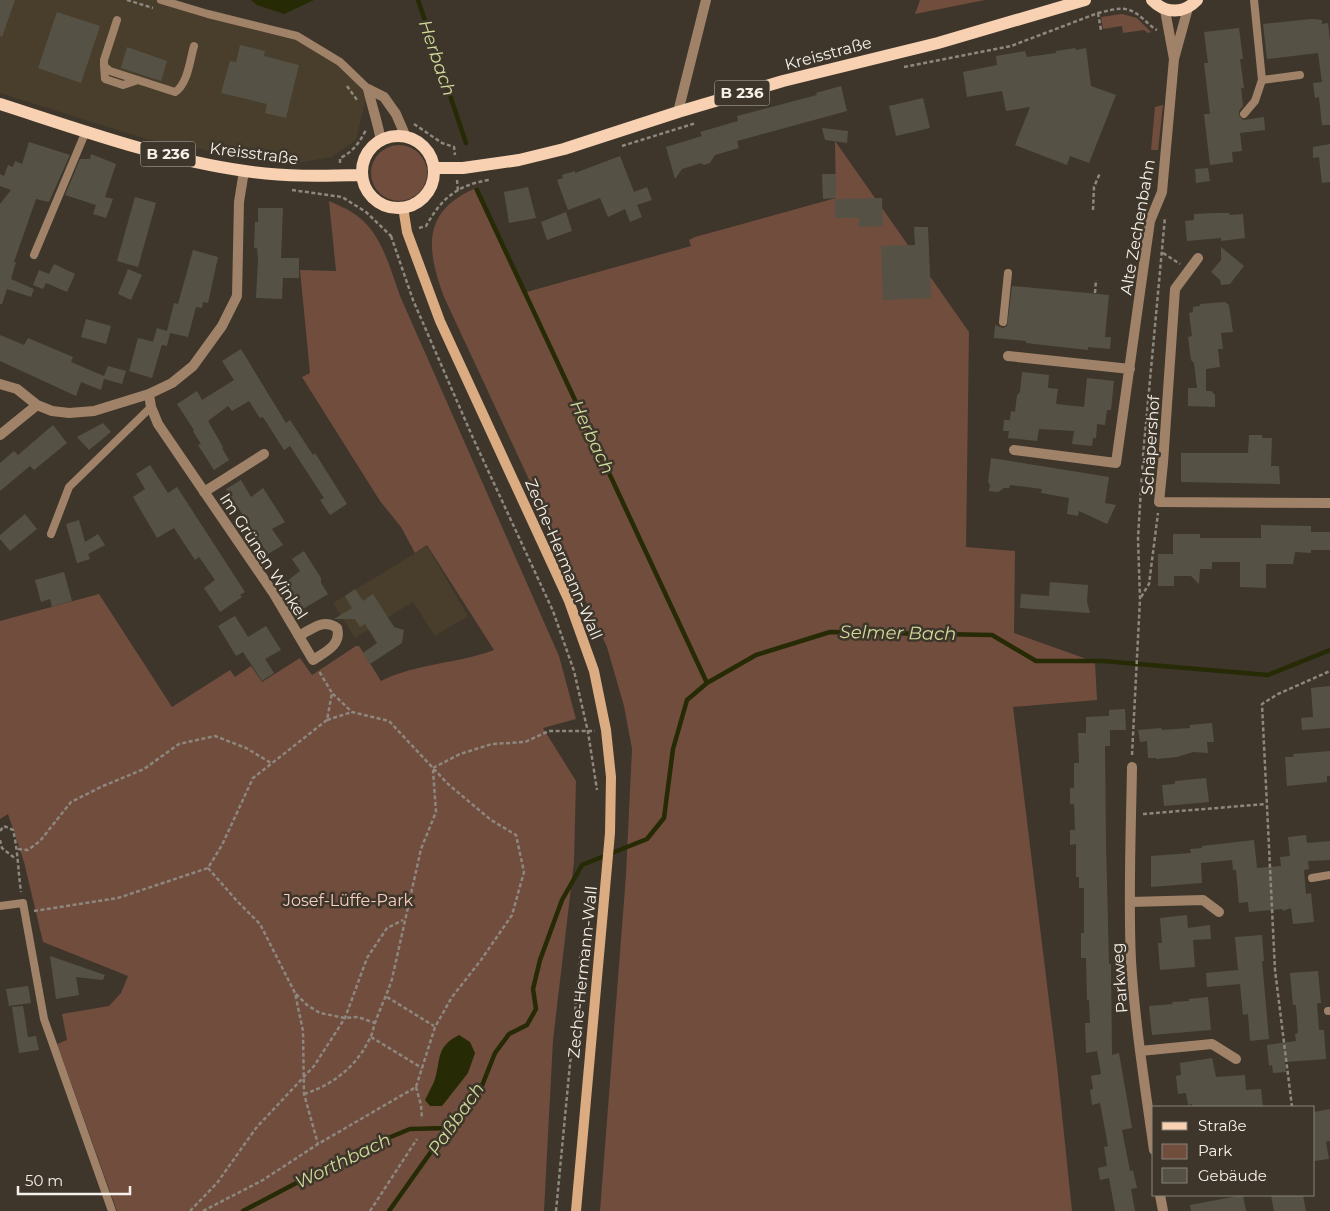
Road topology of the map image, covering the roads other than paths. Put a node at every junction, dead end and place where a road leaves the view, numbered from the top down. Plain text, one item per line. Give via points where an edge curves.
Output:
1 (161, 0) edge
2 (706, 0) edge
3 (1085, 0) edge
4 (1152, 0) edge
5 (1254, 0) edge
6 (1192, 4) edge
7 (1166, 10) junction
8 (117, 20) dead end
9 (194, 46) dead end
10 (1174, 59) junction
11 (1300, 75) dead end
12 (1262, 80) junction
13 (368, 89) junction
14 (0, 104) edge
15 (678, 112) junction
16 (1244, 114) dead end
17 (86, 131) junction
18 (406, 137) junction
19 (381, 141) junction
20 (434, 168) junction
21 (244, 171) junction
22 (362, 175) junction
23 (403, 207) junction
24 (34, 255) dead end
25 (1198, 258) dead end
26 (1008, 273) dead end
27 (1003, 322) dead end
28 (1008, 356) dead end
29 (1130, 369) junction
30 (0, 384) edge
31 (149, 394) junction
32 (37, 404) junction
33 (151, 407) junction
34 (0, 435) edge
35 (1014, 450) dead end
36 (264, 454) dead end
37 (204, 492) junction
38 (1330, 503) edge
39 (51, 534) dead end
40 (299, 636) junction
41 (1132, 766) road end
42 (1330, 875) edge
43 (1312, 878) dead end
44 (1130, 902) junction
45 (0, 906) edge
46 (1219, 912) dead end
47 (1140, 1051) junction
48 (1236, 1059) dead end
49 (1152, 1136) edge
50 (1160, 1196) edge
51 (112, 1211) edge
52 (576, 1211) edge
53 (1163, 1211) edge

1 - 13 lane via 297,36 340,62
2 - 15 street
3 - 15 main road, Kreisstraße / B 236
4 - 7 main road
5 - 12 lane
6 - 7 main road via 1173,11
6 - 10 street, Alte Zechenbahn
7 - 10 street, Alte Zechenbahn
8 - 9 lane via 104,60 104,66 110,71 175,92 183,82
10 - 29 street, Alte Zechenbahn via 1162,192 1150,221
11 - 12 lane
12 - 16 lane via 1255,101
13 - 18 street via 384,96
13 - 19 street
14 - 17 main road, Kreisstraße / B 236
15 - 20 main road, Kreisstraße / B 236 via 519,160 463,168
17 - 21 main road, Kreisstraße / B 236 via 166,154
17 - 24 lane
18 - 19 main road
18 - 20 main road via 425,147
19 - 22 main road via 370,149
20 - 23 main road via 426,193
21 - 22 main road, Kreisstraße / B 236
21 - 31 street via 239,202 237,296 222,326 193,366
22 - 23 main road via 376,201 390,207
23 - 52 street, Zeche-Hermann-Wall via 406,232 440,321 569,601 594,671 606,730 610,768 610,833
25 - 38 street, Schäpershof via 1175,289 1159,502
26 - 27 lane
28 - 29 street
29 - 35 street, Alte Zechenbahn via 1116,462
30 - 32 street via 17,389
31 - 32 street via 94,412 70,413
31 - 33 street, Im Grünen Winkel
32 - 34 street
33 - 37 street, Im Grünen Winkel via 158,424
33 - 39 lane via 69,487
36 - 37 street, Im Grünen Winkel
37 - 40 street, Im Grünen Winkel
40 - 40 street, Im Grünen Winkel via 313,660 332,647 339,634 337,628 325,622
41 - 44 street, Parkweg
42 - 43 lane
44 - 46 street via 1203,900
44 - 47 street, Parkweg
45 - 51 lane via 23,903 44,1019
47 - 48 street via 1212,1044
47 - 49 street, Parkweg
50 - 53 street

